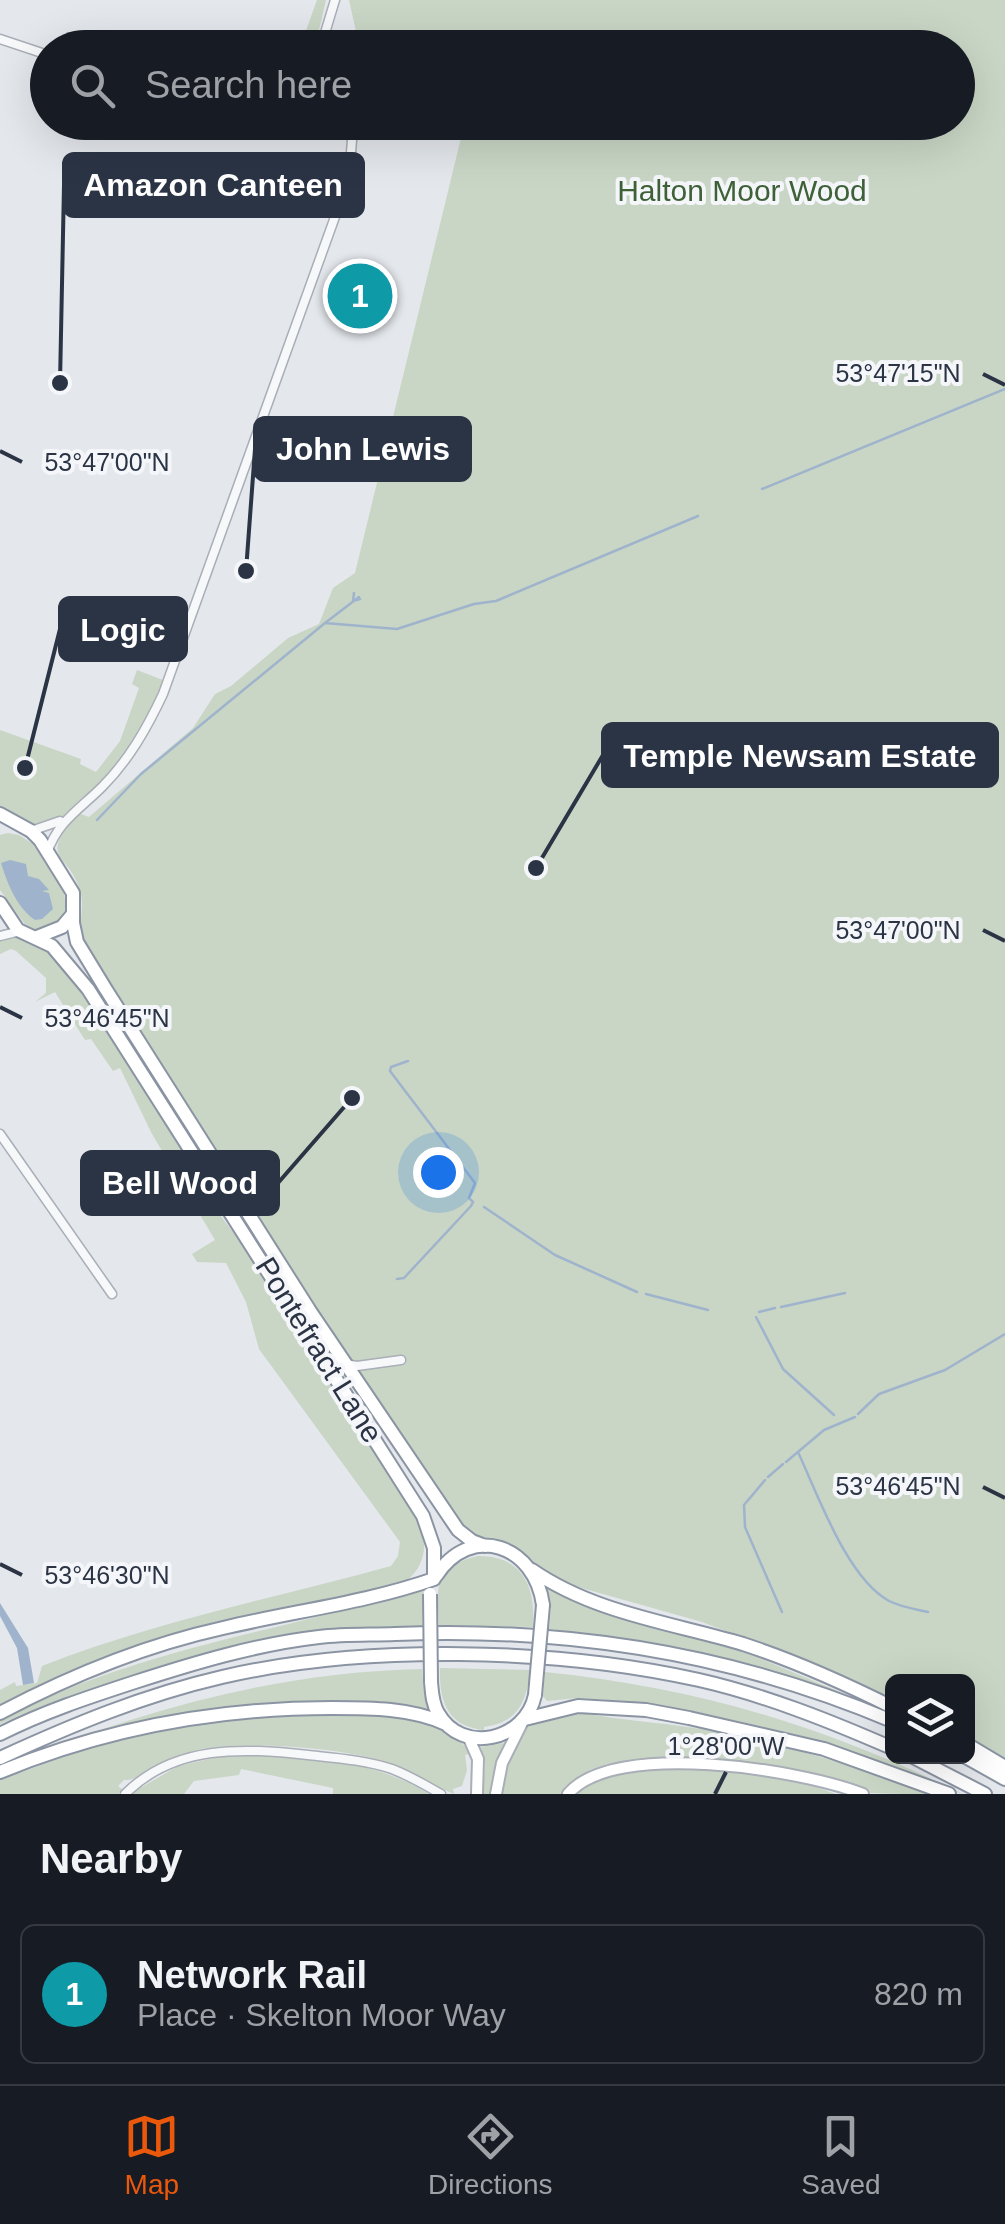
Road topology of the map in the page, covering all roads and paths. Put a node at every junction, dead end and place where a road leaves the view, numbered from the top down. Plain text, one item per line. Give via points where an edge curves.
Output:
1 (335, 0) edge
2 (326, 30) edge
3 (0, 39) edge
4 (30, 49) edge
5 (352, 140) edge
6 (0, 814) edge
7 (64, 819) junction
8 (24, 828) junction
9 (0, 831) edge
10 (47, 854) junction
11 (0, 903) edge
12 (74, 914) junction
13 (20, 931) junction
14 (0, 936) edge
15 (37, 937) junction
16 (0, 1134) edge
17 (112, 1294) dead end
18 (400, 1360) dead end
19 (345, 1364) junction
20 (368, 1365) junction
21 (356, 1381) junction
22 (486, 1546) junction
23 (434, 1548) junction
24 (532, 1570) junction
25 (434, 1579) junction
26 (401, 1590) junction
27 (836, 1679) junction
28 (885, 1696) edge
29 (885, 1704) edge
30 (0, 1713) edge
31 (885, 1718) edge
32 (523, 1720) junction
33 (446, 1724) junction
34 (0, 1734) edge
35 (468, 1736) junction
36 (975, 1740) edge
37 (885, 1745) edge
38 (975, 1749) edge
39 (0, 1758) edge
40 (1005, 1758) edge
41 (975, 1762) edge
42 (927, 1764) edge
43 (1005, 1767) edge
44 (0, 1772) edge
45 (1005, 1778) edge
46 (475, 1791) edge
47 (439, 1793) edge
48 (125, 1794) edge
49 (496, 1794) edge
50 (568, 1794) edge
51 (863, 1794) edge
52 (950, 1794) edge
53 (985, 1794) edge

1 - 2 street
3 - 4 street
5 - 7 street via 349,178 163,694 120,766
6 - 8 highway
7 - 8 street
7 - 10 street
8 - 9 highway
8 - 10 highway, Pontefract Lane
10 - 12 highway, Pontefract Lane via 73,893
11 - 13 highway
12 - 15 highway
12 - 19 highway, Pontefract Lane via 77,942
13 - 14 street
13 - 15 highway
15 - 23 highway, Pontefract Lane via 62,955 98,1005 423,1516
16 - 17 street
18 - 20 street
19 - 20 street
19 - 21 highway, Pontefract Lane
20 - 21 street
21 - 22 highway, Pontefract Lane via 458,1530
22 - 24 highway via 508,1551
22 - 25 highway via 455,1556
23 - 25 highway, Pontefract Lane
23 - 26 highway
24 - 27 highway via 591,1602 745,1645
24 - 32 highway, bridge via 543,1606 535,1695
25 - 26 highway
25 - 33 highway, bridge via 431,1682
26 - 30 highway via 186,1637
27 - 28 highway
27 - 29 highway
31 - 34 highway via 706,1660 574,1638 449,1630 319,1636 236,1652 70,1703
32 - 35 highway via 492,1738
32 - 49 street
32 - 52 highway via 578,1706 646,1710 824,1749
33 - 35 highway
33 - 44 highway via 382,1710 237,1712 94,1738
35 - 46 street via 478,1759
36 - 40 highway
37 - 39 highway via 701,1680 572,1660 444,1655 306,1662 224,1677 127,1705
38 - 43 highway
41 - 45 highway
42 - 53 highway
47 - 48 street via 370,1762 224,1750 179,1758
50 - 51 street via 608,1769 664,1766 770,1770

